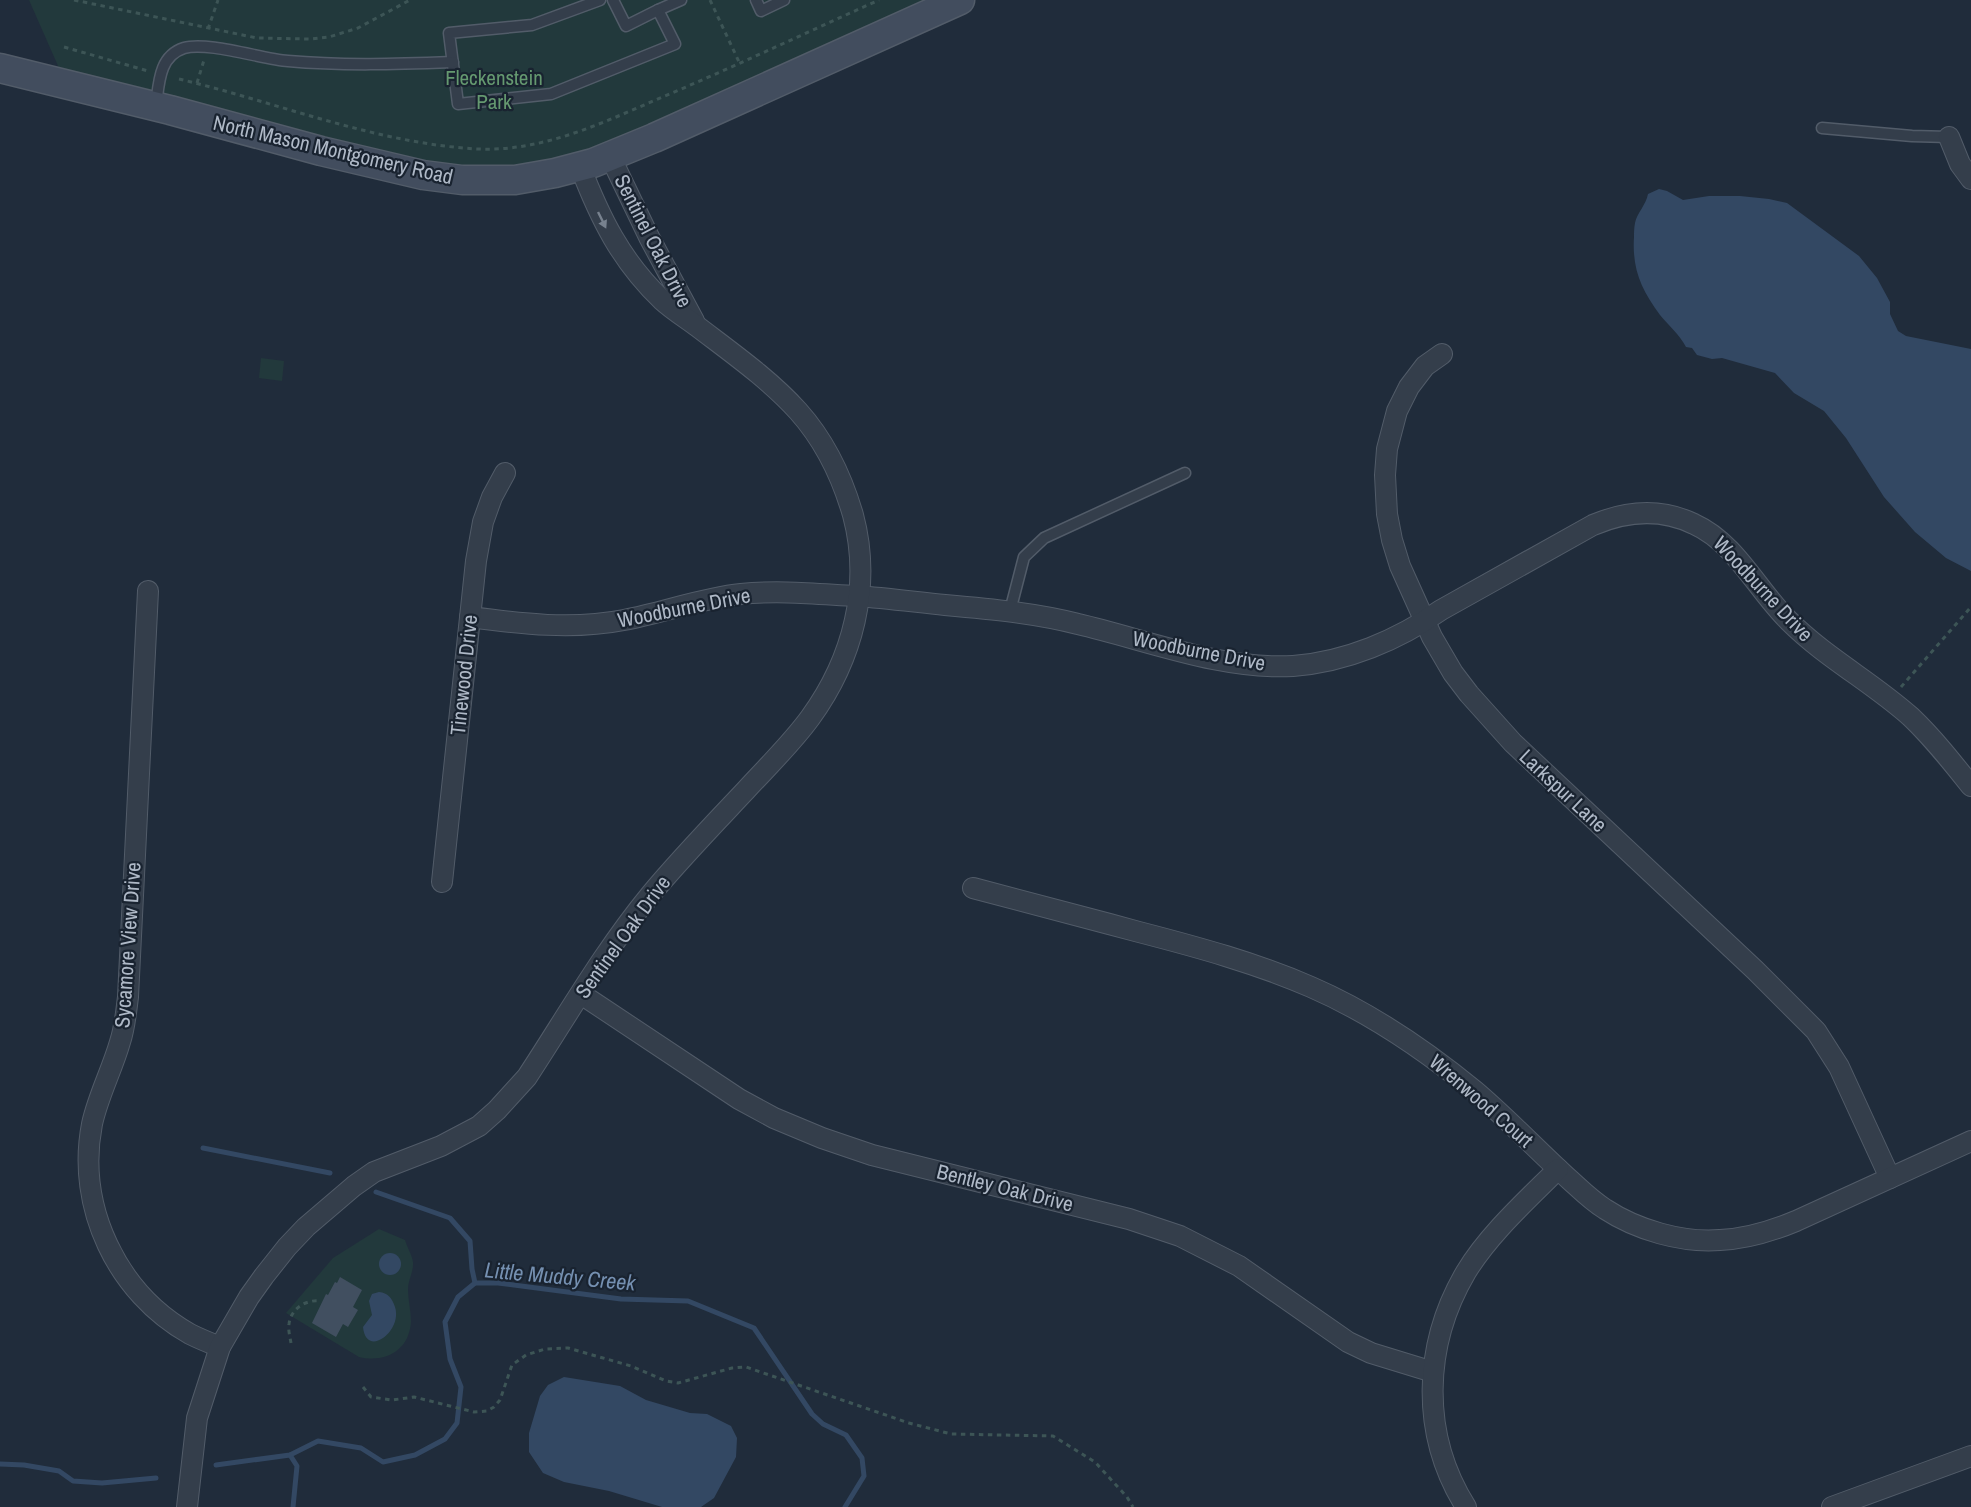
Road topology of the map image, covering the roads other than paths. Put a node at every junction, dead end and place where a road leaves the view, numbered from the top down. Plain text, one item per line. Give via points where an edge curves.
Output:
1 (600, 0) edge
2 (613, 0) edge
3 (681, 0) edge
4 (756, 0) edge
5 (784, 0) edge
6 (960, 0) edge
7 (658, 10) junction
8 (453, 62) junction
9 (0, 68) edge
10 (156, 106) junction
11 (1822, 128) dead end
12 (1949, 137) joint
13 (610, 156) junction
14 (580, 166) junction
15 (1971, 179) edge
16 (697, 326) junction
17 (1442, 354) dead end
18 (505, 473) dead end
19 (1185, 473) dead end
20 (148, 591) dead end
21 (859, 596) junction
22 (1010, 612) junction
23 (470, 617) junction
24 (1424, 622) junction
25 (1971, 786) edge
26 (442, 882) dead end
27 (974, 888) dead end
28 (581, 994) junction
29 (1971, 1141) edge
30 (1558, 1169) junction
31 (1890, 1178) junction
32 (220, 1347) junction
33 (1433, 1372) junction
34 (1971, 1456) edge
35 (187, 1507) edge
36 (1466, 1507) edge
37 (1832, 1507) edge

1 - 8 lane via 532,25 449,33
2 - 7 lane via 626,26
3 - 7 lane
4 - 5 lane via 761,11
6 - 13 street, North Mason Montgomery Road
7 - 8 lane via 675,44 551,94 458,104
8 - 10 lane via 345,65 285,61 208,47 185,48 169,56 160,74
9 - 10 street, North Mason Montgomery Road
10 - 14 street, North Mason Montgomery Road via 423,175 509,180
11 - 12 lane
12 - 15 street
13 - 14 street, North Mason Montgomery Road
13 - 16 street, Sentinel Oak Drive
14 -> 16 street, Sentinel Oak Drive via 603,223 637,274 663,302
16 - 21 street, Sentinel Oak Drive via 770,384 798,412 829,455 846,491 857,530
17 - 24 street, Larkspur Lane via 1425,366 1397,411 1385,475 1392,540
18 - 23 street, Tinewood Drive via 483,522
19 - 22 lane via 1058,530 1033,546 1024,557
20 - 32 street, Sycamore View Drive via 128,997 120,1042 92,1123 90,1186 105,1238 132,1285 190,1334
21 - 22 street, Woodburne Drive
21 - 23 street, Woodburne Drive via 739,594 586,626 533,626
21 - 28 street, Sentinel Oak Drive via 843,661 809,718 650,895
22 - 24 street, Woodburne Drive via 1078,624 1190,653 1269,666 1334,659 1371,648
23 - 26 street, Tinewood Drive
24 - 25 street, Woodburne Drive via 1593,525 1633,513 1676,516 1714,534 1788,620 1930,737
24 - 31 street, Larkspur Lane via 1453,673 1513,743 1816,1031 1839,1067
27 - 30 street, Wrenwood Court via 1250,963 1321,992 1404,1037 1436,1060
28 - 32 street, Sentinel Oak Drive via 526,1077 479,1126 441,1146 374,1172 306,1227 264,1276
28 - 33 street, Bentley Oak Drive via 774,1118 872,1155 1130,1219 1180,1236 1239,1266 1348,1342
29 - 31 street, Wrenwood Court
30 - 31 street, Wrenwood Court via 1588,1196 1626,1221 1674,1236 1719,1241 1774,1230
30 - 33 street via 1467,1270 1444,1317
32 - 35 street, Sentinel Oak Drive via 197,1418
33 - 36 street via 1436,1433 1449,1474
34 - 37 street

